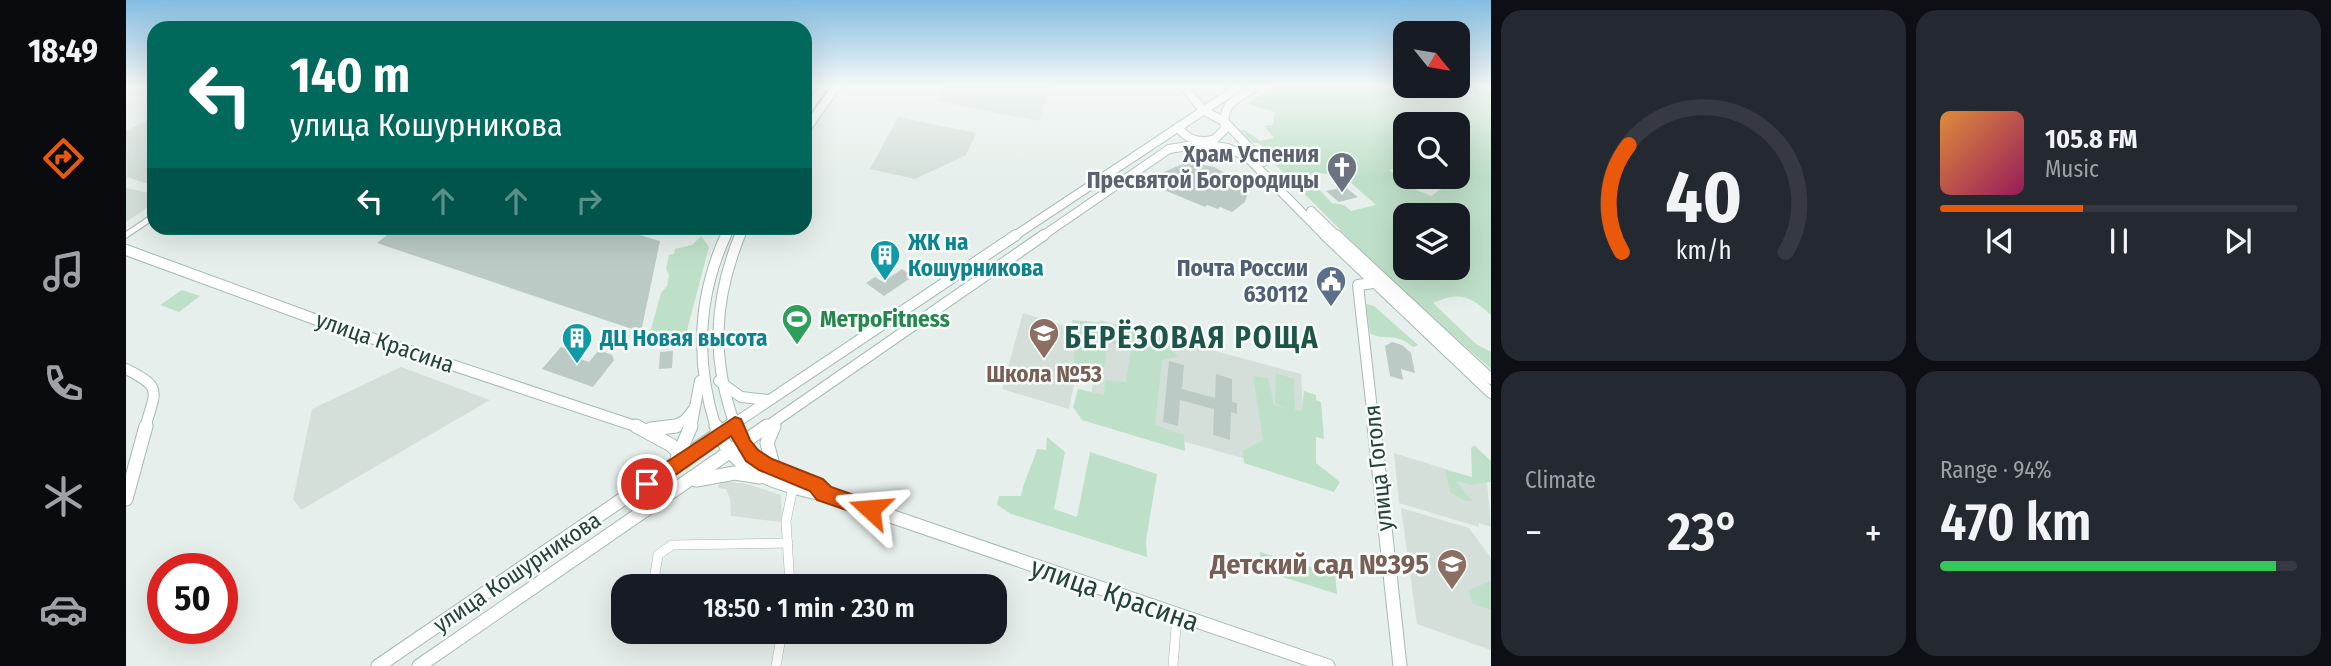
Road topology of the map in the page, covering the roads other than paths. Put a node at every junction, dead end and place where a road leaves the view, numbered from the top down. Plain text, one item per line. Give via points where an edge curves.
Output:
1 (1194, 116) edge
2 (1214, 116) edge
3 (1224, 116) edge
4 (1225, 122) junction
5 (1178, 127) junction
6 (1206, 142) junction
7 (147, 221) edge
8 (126, 235) edge
9 (726, 235) edge
10 (742, 235) edge
11 (126, 250) edge
12 (1373, 283) junction
13 (126, 369) edge
14 (701, 378) junction
15 (1491, 379) edge
16 (719, 381) junction
17 (1491, 393) edge
18 (770, 399) junction
19 (696, 405) junction
20 (780, 418) junction
21 (735, 424) junction
22 (645, 429) junction
23 (718, 435) junction
24 (743, 444) junction
25 (729, 453) junction
26 (680, 454) junction
27 (668, 470) junction
28 (773, 473) junction
29 (687, 482) junction
30 (793, 487) junction
31 (824, 494) junction
32 (126, 499) edge
33 (788, 543) junction
34 (655, 574) edge
35 (789, 574) edge
36 (1177, 615) junction
37 (780, 644) edge
38 (378, 666) edge
39 (419, 666) edge
40 (776, 666) edge
41 (1173, 666) edge
42 (1328, 666) edge
43 (1400, 666) edge

1 - 5 main road, улица Кошурникова
2 - 4 main road
3 - 4 main road
4 - 6 main road via 1222,136
4 - 15 main road via 1360,261
5 - 6 main road via 1185,137
5 - 18 main road, улица Кошурникова
6 - 12 main road via 1252,161
6 - 20 main road, улица Кошурникова via 1165,151
7 - 8 street
9 - 14 main road via 705,294 699,341
10 - 16 main road via 721,294
11 - 22 main road, улица Красина via 317,320
12 - 17 main road
12 - 43 main road, улица Гоголя via 1358,285
13 - 32 main road via 150,381 155,392
14 - 19 main road
14 - 23 main road
16 - 18 main road via 741,397
16 - 21 main road
18 - 21 main road, улица Кошурникова
19 - 22 main road, улица Красина via 685,421 673,428
19 - 26 main road
20 - 24 main road, улица Кошурникова
20 - 28 main road via 767,443
21 - 23 main road, улица Кошурникова
21 - 24 main road
22 - 26 main road, улица Красина
23 - 25 main road
23 - 27 main road, улица Кошурникова
24 - 25 main road, улица Кошурникова
24 - 28 main road, улица Красина
25 - 28 main road, улица Красина
25 - 29 main road, улица Кошурникова
26 - 27 main road
27 - 38 main road, улица Кошурникова
28 - 29 main road via 713,475
28 - 30 main road, улица Красина
28 - 31 main road, улица Красина via 812,483
29 - 39 main road, улица Кошурникова
30 - 31 main road, улица Красина
30 - 33 street via 786,521
31 - 36 main road, улица Красина
33 - 34 street via 672,545 658,555
33 - 35 street
36 - 41 street
36 - 42 main road, улица Красина
37 - 40 street

